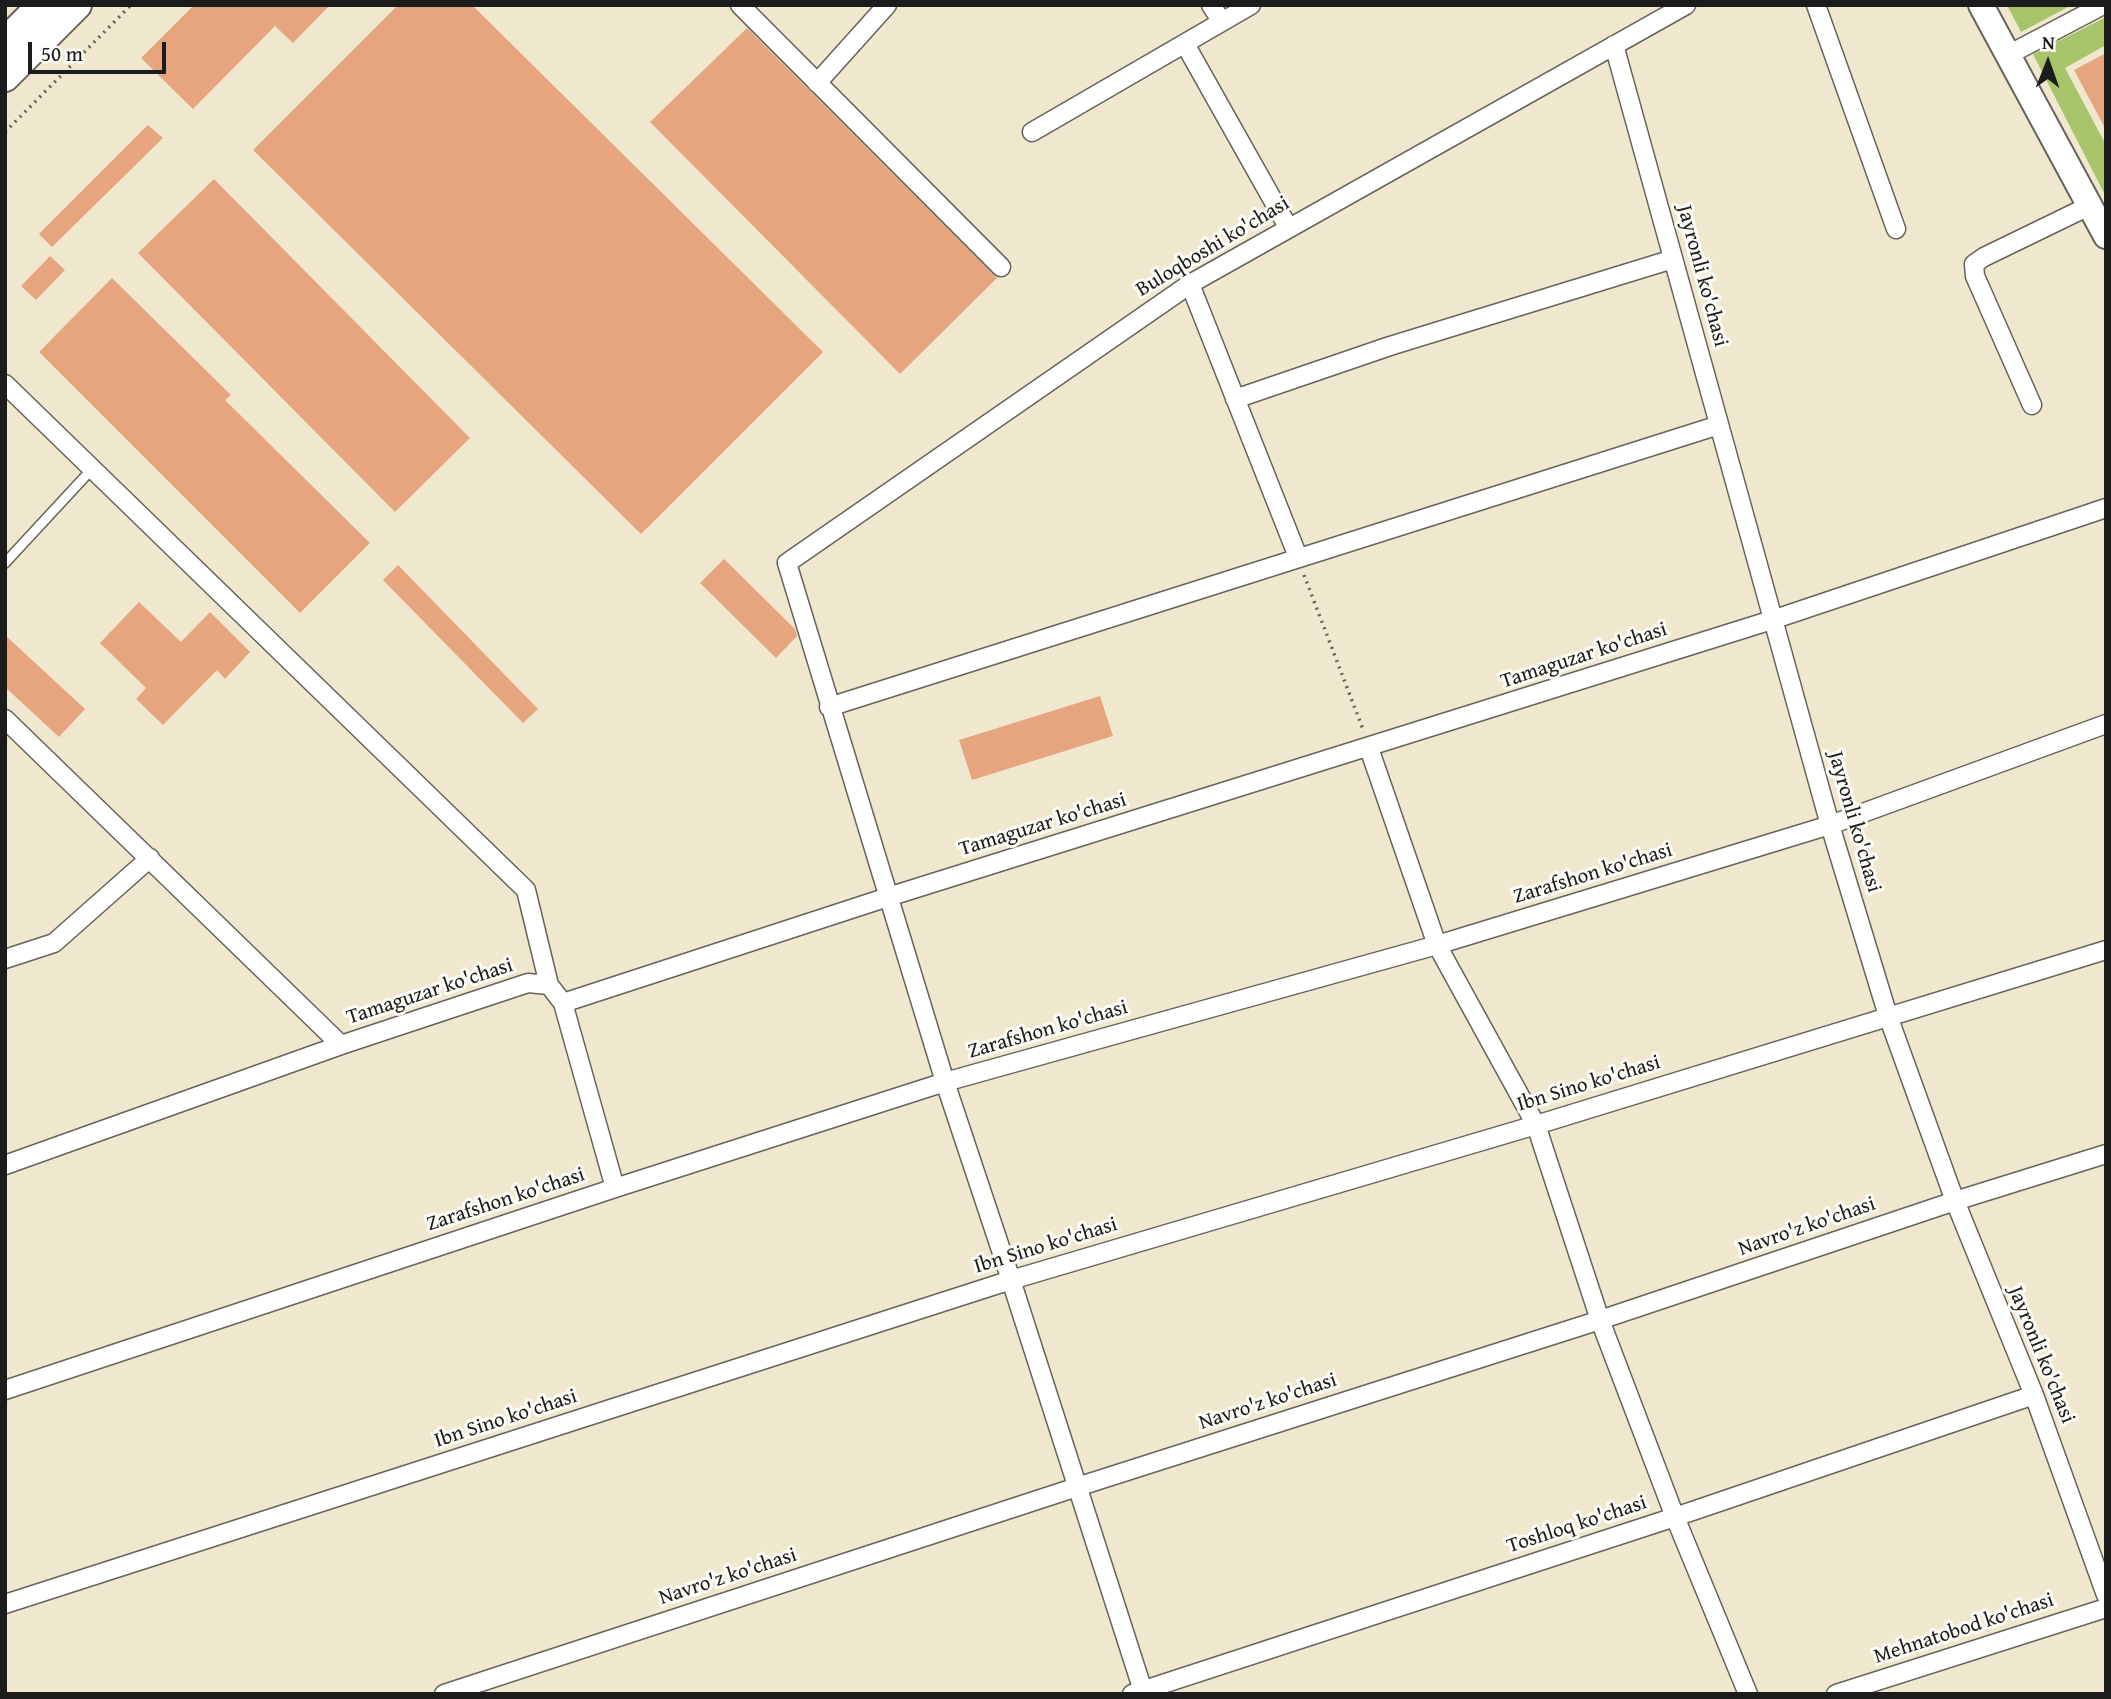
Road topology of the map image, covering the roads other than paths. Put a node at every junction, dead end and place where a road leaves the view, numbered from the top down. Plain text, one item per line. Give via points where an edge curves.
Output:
1 (42, 5) edge
2 (77, 5) edge
3 (740, 5) edge
4 (887, 5) edge
5 (1211, 5) edge
6 (1251, 5) edge
7 (1686, 5) edge
8 (1816, 5) edge
9 (1981, 5) edge
10 (2103, 5) edge
11 (1222, 22) junction
12 (5, 42) edge
13 (1185, 44) junction
14 (1614, 45) junction
15 (2008, 55) junction
16 (5, 78) edge
17 (817, 83) junction
18 (1032, 132) dead end
19 (2089, 206) junction
20 (1288, 227) junction
21 (1896, 229) dead end
22 (2106, 236) edge
23 (1673, 259) junction
24 (1001, 267) dead end
25 (1190, 284) junction
26 (5, 384) edge
27 (1235, 398) junction
28 (2032, 405) dead end
29 (1719, 425) junction
30 (92, 470) junction
31 (2106, 508) edge
32 (1298, 557) junction
33 (5, 563) edge
34 (1775, 619) junction
35 (829, 707) junction
36 (5, 719) edge
37 (2106, 724) edge
38 (1369, 748) junction
39 (1830, 825) junction
40 (150, 858) junction
41 (888, 897) junction
42 (1437, 945) junction
43 (2106, 950) edge
44 (5, 959) edge
45 (549, 985) junction
46 (562, 1003) junction
47 (1888, 1016) junction
48 (341, 1045) junction
49 (945, 1082) junction
50 (1536, 1125) junction
51 (2106, 1154) edge
52 (5, 1165) edge
53 (615, 1188) junction
54 (1955, 1201) junction
55 (1012, 1280) junction
56 (1600, 1320) junction
57 (5, 1390) edge
58 (2034, 1395) junction
59 (1077, 1486) junction
60 (1675, 1517) junction
61 (2106, 1595) edge
62 (5, 1604) edge
63 (2106, 1608) edge
64 (1140, 1693) edge
65 (444, 1694) edge
66 (1748, 1694) edge
67 (1836, 1694) edge

1 - 12 main road
2 - 16 main road
3 - 17 street
4 - 17 street
5 - 11 street
6 - 11 street
7 - 14 street, Buloqboshi ko'chasi
8 - 21 street
9 - 15 street
10 - 15 street
11 - 13 street
13 - 18 street
13 - 20 street
14 - 20 street, Buloqboshi ko'chasi
14 - 23 street, Jayronli ko'chasi
15 - 19 street
17 - 24 street
19 - 22 street
19 - 28 street via 1974,264 1975,276
20 - 25 street, Buloqboshi ko'chasi
23 - 27 street
23 - 29 street, Jayronli ko'chasi
25 - 27 street
25 - 35 street, Buloqboshi ko'chasi via 787,563
26 - 30 street
27 - 32 street
29 - 32 street
29 - 34 street, Jayronli ko'chasi
30 - 33 lane
30 - 45 street via 526,890
31 - 34 street, Tamaguzar ko'chasi
32 - 35 street
34 - 38 street, Tamaguzar ko'chasi
34 - 39 street, Jayronli ko'chasi
35 - 41 street
36 - 40 street
37 - 39 street, Zarafshon ko'chasi
38 - 41 street, Tamaguzar ko'chasi
38 - 42 street
39 - 42 street, Zarafshon ko'chasi
39 - 47 street, Jayronli ko'chasi
40 - 44 street via 54,943
40 - 48 street
41 - 46 street, Tamaguzar ko'chasi
41 - 49 street
42 - 49 street, Zarafshon ko'chasi
42 - 50 street
43 - 47 street, Ibn Sino ko'chasi
45 - 46 street
45 - 48 street, Tamaguzar ko'chasi via 528,982
46 - 53 street
47 - 50 street, Ibn Sino ko'chasi
47 - 54 street, Jayronli ko'chasi
48 - 52 street, Tamaguzar ko'chasi
49 - 53 street, Zarafshon ko'chasi
49 - 55 street
50 - 55 street, Ibn Sino ko'chasi
50 - 56 street
51 - 54 street, Navro'z ko'chasi
53 - 57 street, Zarafshon ko'chasi
54 - 56 street, Navro'z ko'chasi
54 - 58 street, Jayronli ko'chasi
55 - 59 street
55 - 62 street, Ibn Sino ko'chasi
56 - 59 street, Navro'z ko'chasi
56 - 60 street
58 - 60 street, Toshloq ko'chasi
58 - 61 street, Jayronli ko'chasi
59 - 64 street
59 - 65 street, Navro'z ko'chasi
60 - 64 street, Toshloq ko'chasi
60 - 66 street
63 - 67 street, Mehnatobod ko'chasi

